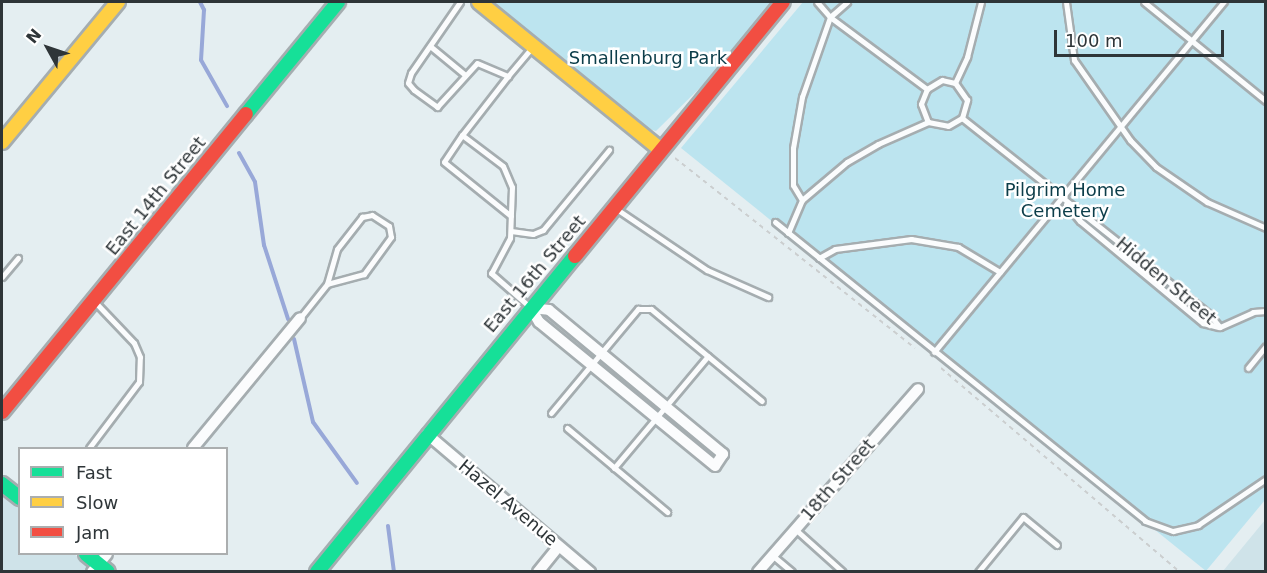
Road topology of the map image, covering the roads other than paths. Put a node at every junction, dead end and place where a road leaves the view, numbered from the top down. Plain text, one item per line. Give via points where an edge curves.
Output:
1 (118, 2) edge
2 (338, 2) edge
3 (460, 2) edge
4 (479, 2) edge
5 (783, 2) edge
6 (817, 2) edge
7 (847, 2) edge
8 (981, 2) edge
9 (1066, 2) edge
10 (1144, 2) edge
11 (1224, 2) edge
12 (830, 17) junction
13 (1192, 41) junction
14 (534, 45) junction
15 (429, 46) junction
16 (464, 74) junction
17 (508, 76) junction
18 (955, 83) junction
19 (927, 89) junction
20 (1266, 101) edge
21 (963, 118) junction
22 (928, 122) junction
23 (1121, 127) junction
24 (462, 135) junction
25 (2, 142) edge
26 (660, 149) junction
27 (609, 150) dead end
28 (1061, 198) junction
29 (802, 200) junction
30 (614, 207) junction
31 (511, 216) junction
32 (775, 222) dead end
33 (1266, 228) edge
34 (511, 231) junction
35 (788, 233) junction
36 (18, 258) dead end
37 (819, 258) junction
38 (1000, 272) junction
39 (2, 277) edge
40 (327, 284) junction
41 (768, 297) dead end
42 (93, 301) junction
43 (531, 308) junction
44 (1266, 311) edge
45 (300, 318) joint
46 (1220, 327) junction
47 (1266, 346) edge
48 (601, 352) junction
49 (934, 352) junction
50 (708, 356) junction
51 (591, 365) junction
52 (1248, 368) dead end
53 (918, 389) dead end
54 (762, 401) dead end
55 (665, 405) junction
56 (2, 412) edge
57 (551, 413) dead end
58 (655, 417) junction
59 (567, 428) dead end
60 (427, 434) junction
61 (90, 447) edge
62 (194, 447) edge
63 (614, 468) junction
64 (1266, 479) edge
65 (2, 484) edge
66 (18, 496) edge
67 (667, 512) dead end
68 (795, 529) junction
69 (1058, 545) dead end
70 (559, 546) junction
71 (87, 555) edge
72 (772, 555) junction
73 (101, 565) edge
74 (316, 572) edge
75 (538, 572) edge
76 (590, 572) edge
77 (758, 572) edge
78 (792, 572) edge
79 (843, 572) edge
80 (978, 572) edge

1 - 25 street
2 - 42 street, East 14th Street
3 - 15 lane
4 - 14 street
5 - 26 street, East 16th Street
6 - 12 lane
7 - 12 lane
8 - 18 lane via 968,57
9 - 23 lane via 1074,60
10 - 13 lane
11 - 13 lane
12 - 19 lane
12 - 29 lane via 802,97 793,148 793,185
13 - 20 lane
13 - 23 lane
14 - 17 lane
14 - 26 street
15 - 16 lane
15 - 16 lane via 411,73 408,84 414,90 437,107
16 - 17 lane via 477,63
17 - 24 lane
18 - 19 lane via 942,80
18 - 21 lane via 967,100
19 - 22 lane via 921,104
21 - 22 lane via 948,126
21 - 28 lane, Hidden Street
22 - 29 lane via 847,162
23 - 28 lane
23 - 33 lane via 1156,167 1176,182 1221,210
24 - 31 lane via 503,166 512,187
24 - 31 lane via 444,162
26 - 30 street, East 16th Street
27 - 34 lane via 543,230 533,234
28 - 38 lane
28 - 46 lane, Hidden Street via 1209,314
28 - 46 lane, Hidden Street via 1080,221 1203,323
29 - 35 lane
30 - 41 lane via 707,270
30 - 43 street, East 16th Street
31 - 34 lane
32 - 35 lane
34 - 43 lane via 491,273
35 - 37 lane
36 - 39 lane
37 - 38 lane via 835,249 911,239 958,247
37 - 49 lane
38 - 49 lane
40 - 40 lane via 337,249 362,217 372,216 389,226 391,237 364,274
40 - 45 lane
42 - 56 street, East 14th Street
42 - 61 lane via 134,343 140,357 139,382
43 - 48 street via 549,310
43 - 51 street via 538,322
43 - 60 street, East 16th Street
44 - 46 lane via 1253,312
45 - 62 street
47 - 52 lane
48 - 50 lane via 638,309 651,309
48 - 51 lane
48 - 55 street
49 - 64 lane via 1145,521 1173,531 1198,525
50 - 54 lane
50 - 55 lane
51 - 57 lane
51 - 58 street
53 - 68 street, 18th Street
55 - 58 lane
55 - 58 street via 723,454 715,466
58 - 63 lane
59 - 63 lane
60 - 70 street, Hazel Avenue
60 - 74 street, East 16th Street
63 - 67 lane
65 - 66 street
68 - 72 street, 18th Street
68 - 79 lane
69 - 80 lane via 1023,517
70 - 75 street
70 - 76 street, Hazel Avenue
71 - 73 street
72 - 77 street, 18th Street
72 - 78 lane

